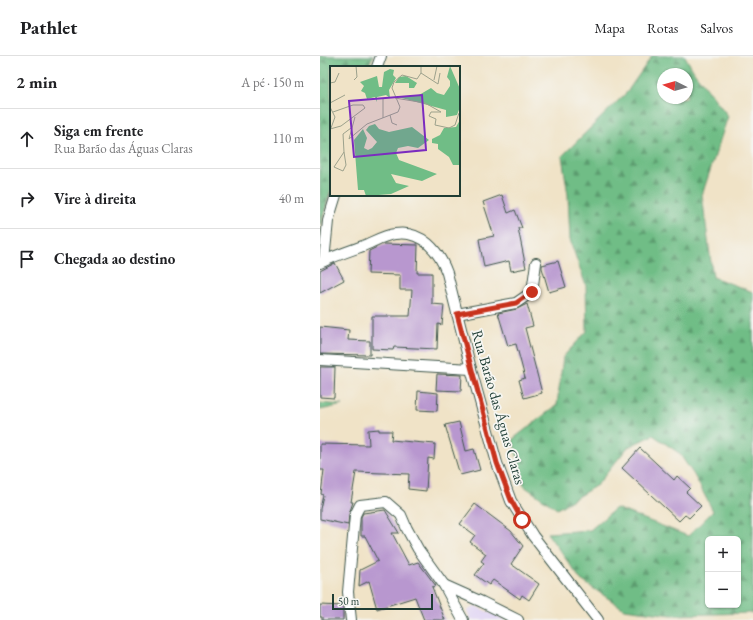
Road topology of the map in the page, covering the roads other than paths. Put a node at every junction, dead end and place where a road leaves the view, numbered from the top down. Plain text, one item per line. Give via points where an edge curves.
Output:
1 (381, 56) edge
2 (377, 66) edge
3 (336, 196) edge
4 (322, 262) edge
5 (536, 263) dead end
6 (457, 314) junction
7 (320, 360) edge
8 (471, 369) junction
9 (444, 585) junction
10 (351, 620) edge
11 (463, 620) edge
12 (518, 620) edge
13 (598, 620) edge

1 - 2 street
3 - 4 street via 328,221
4 - 6 street, Rua Barão das Águas Claras via 396,234 423,239 442,260
5 - 6 street via 532,292 516,303
6 - 8 street, Rua Barão das Águas Claras
7 - 8 street
8 - 13 street, Rua Barão das Águas Claras via 497,463 511,500 533,536
9 - 10 street via 418,549 401,515 394,508 386,502 360,505 355,515 348,592
9 - 11 street
9 - 12 street

